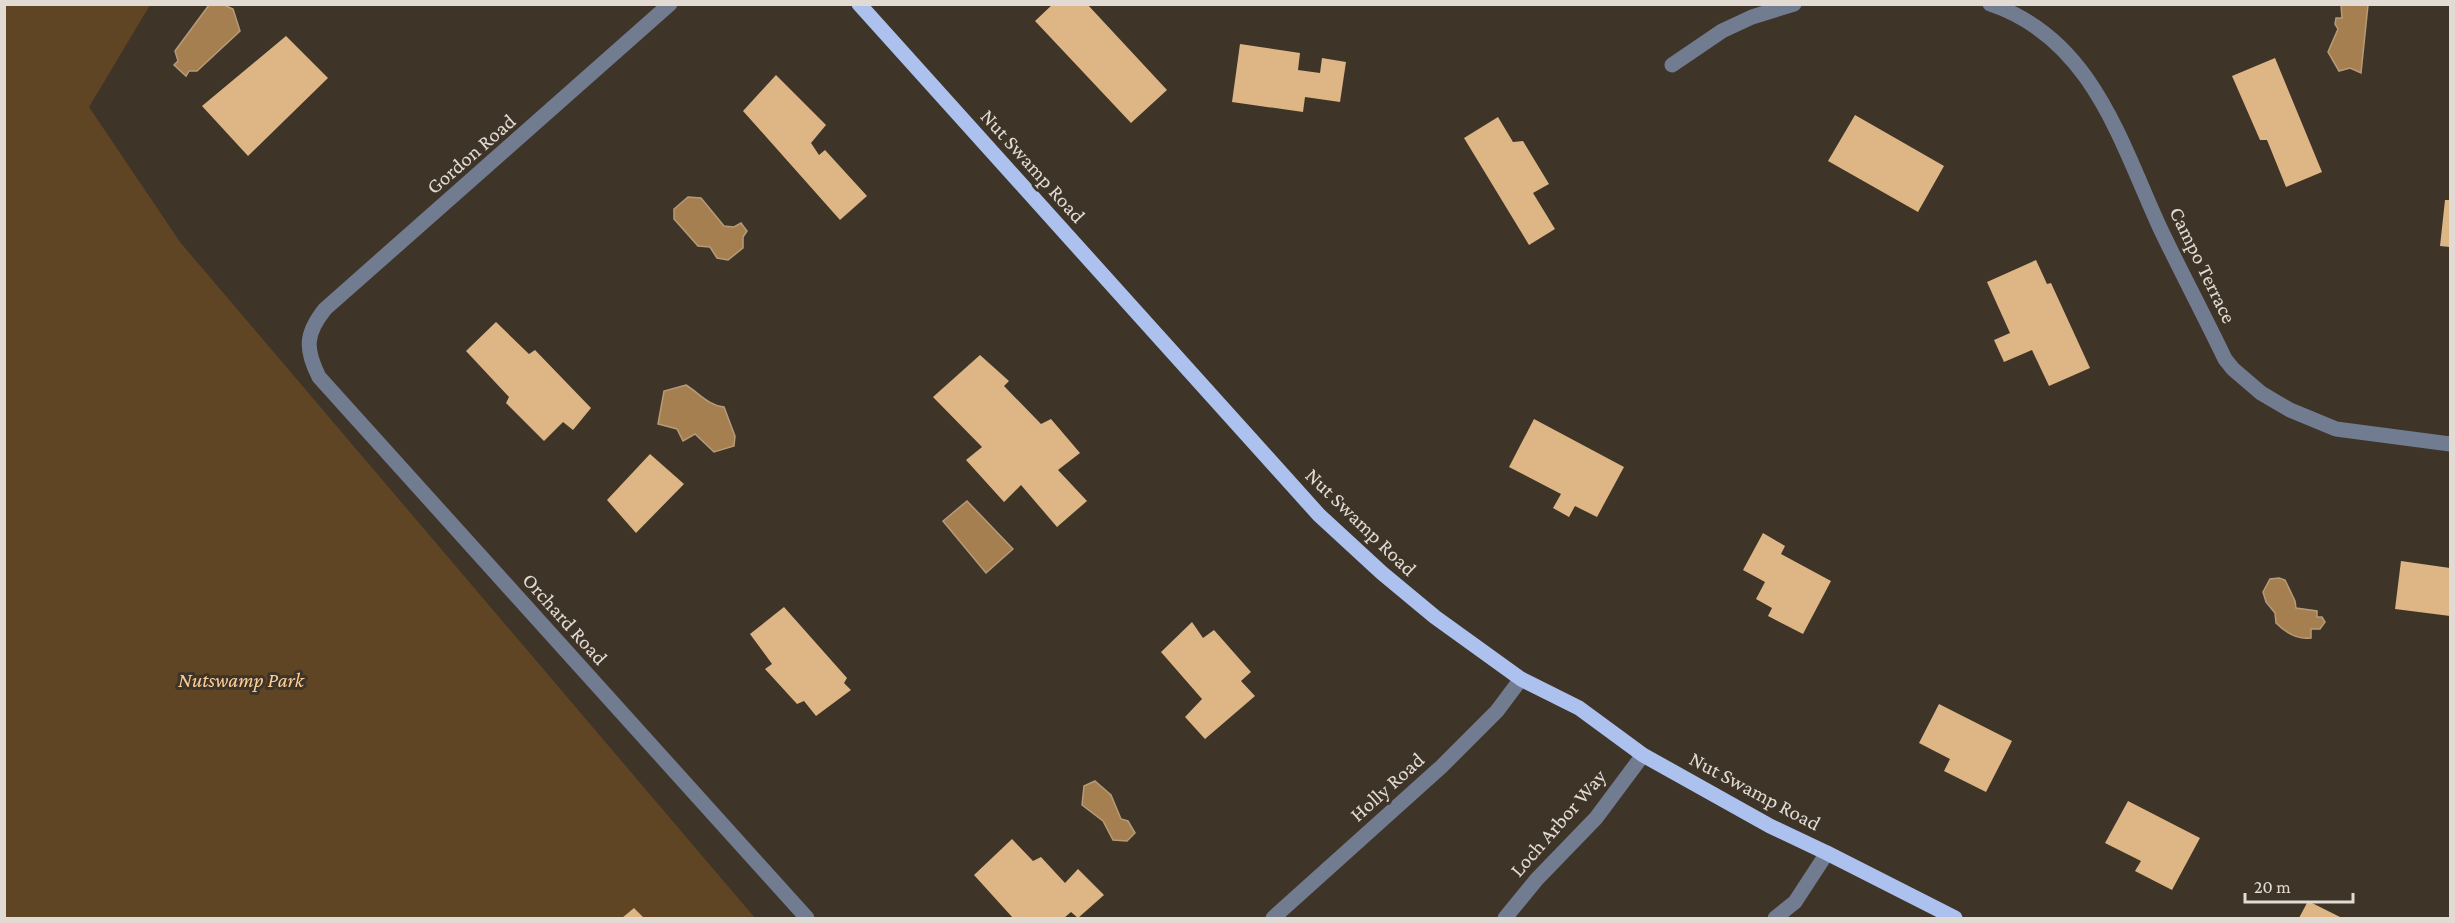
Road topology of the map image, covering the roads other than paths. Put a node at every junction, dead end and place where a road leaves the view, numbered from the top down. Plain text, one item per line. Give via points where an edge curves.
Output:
1 (670, 4) edge
2 (858, 4) edge
3 (1794, 4) edge
4 (1990, 4) edge
5 (1672, 65) dead end
6 (309, 340) joint
7 (2451, 444) edge
8 (1521, 680) junction
9 (1643, 755) junction
10 (1827, 853) junction
11 (807, 918) edge
12 (1273, 918) edge
13 (1505, 918) edge
14 (1775, 918) edge
15 (1956, 918) edge

1 - 6 street, Gordon Road via 325,309 315,321
2 - 8 main road, Nut Swamp Road via 1319,515 1435,617
3 - 5 street via 1722,31
4 - 7 street, Campo Terrace via 2038,27 2077,64 2104,104 2161,230 2233,369 2261,393 2290,410 2336,429
6 - 11 street, Orchard Road via 309,358 319,377
8 - 9 main road, Nut Swamp Road via 1578,708
8 - 12 street, Holly Road via 1497,711 1441,767
9 - 10 main road, Nut Swamp Road
9 - 13 street, Loch Arbor Way via 1596,818
10 - 14 street via 1795,902
10 - 15 main road, Nut Swamp Road

